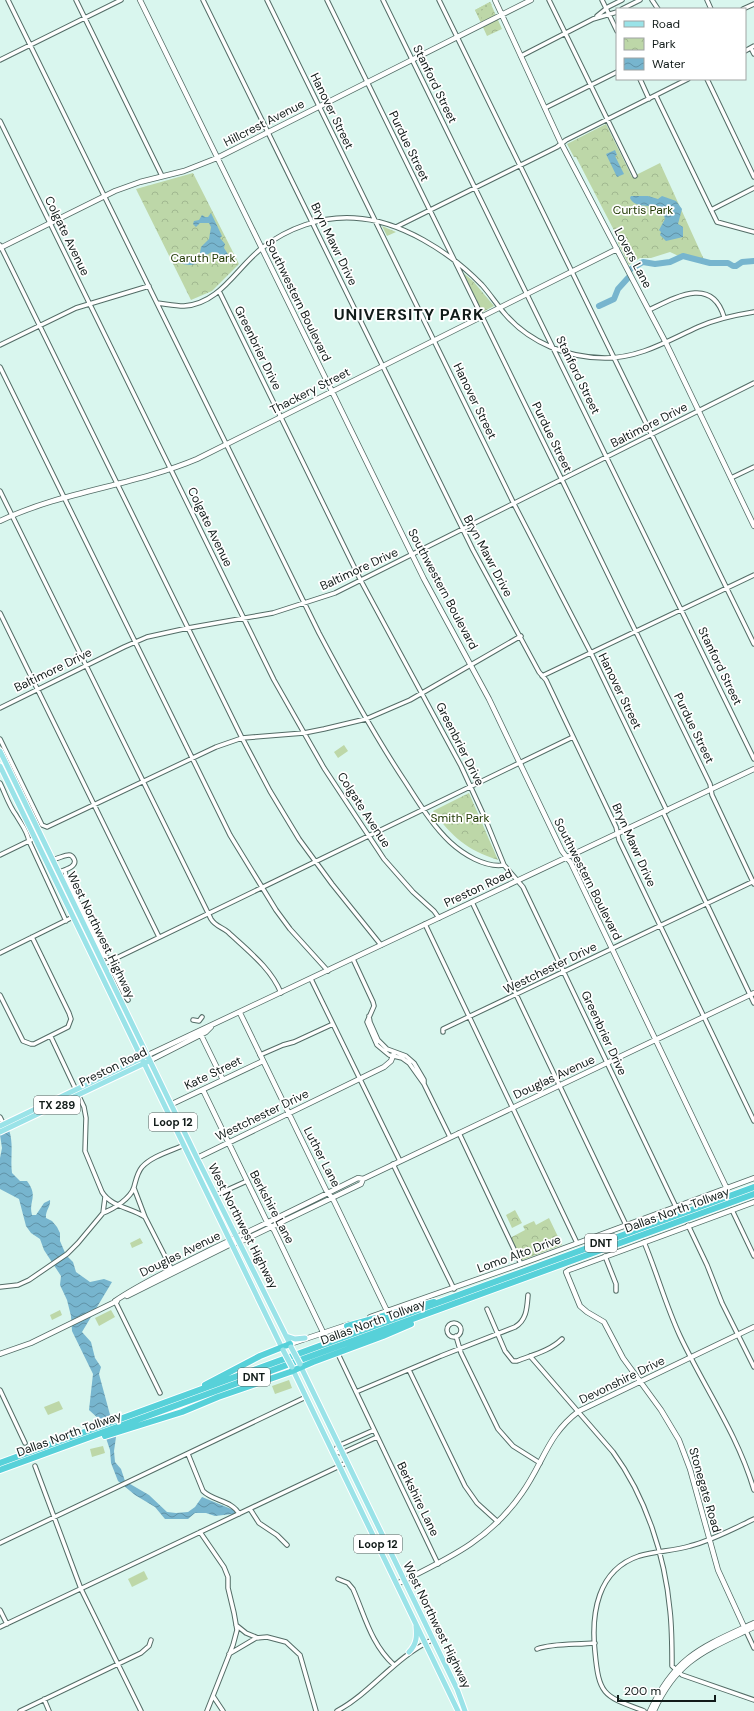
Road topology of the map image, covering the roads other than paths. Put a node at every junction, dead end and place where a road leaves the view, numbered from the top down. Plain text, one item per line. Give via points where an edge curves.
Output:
1 (8, 0) edge
2 (76, 0) edge
3 (121, 0) edge
4 (140, 0) edge
5 (204, 0) edge
6 (266, 0) edge
7 (327, 0) edge
8 (383, 0) edge
9 (439, 0) edge
10 (495, 0) edge
11 (531, 0) edge
12 (549, 0) edge
13 (602, 0) edge
14 (622, 0) edge
15 (640, 0) edge
16 (624, 8) edge
17 (607, 12) junction
18 (616, 12) edge
19 (502, 15) junction
20 (85, 18) junction
21 (616, 29) edge
22 (565, 33) junction
23 (457, 37) junction
24 (30, 45) junction
25 (752, 47) edge
26 (754, 54) edge
27 (521, 56) junction
28 (0, 60) edge
29 (412, 60) junction
30 (616, 72) edge
31 (640, 80) edge
32 (686, 80) edge
33 (707, 80) edge
34 (367, 83) junction
35 (590, 85) junction
36 (656, 96) junction
37 (649, 99) junction
38 (318, 107) junction
39 (545, 108) junction
40 (607, 120) junction
41 (0, 122) edge
42 (268, 132) junction
43 (562, 144) junction
44 (217, 158) junction
45 (520, 166) junction
46 (162, 176) junction
47 (635, 176) dead end
48 (754, 177) edge
49 (475, 188) junction
50 (754, 188) edge
51 (104, 196) junction
52 (711, 210) junction
53 (430, 211) junction
54 (375, 220) junction
55 (312, 222) junction
56 (50, 223) junction
57 (396, 227) junction
58 (754, 232) edge
59 (0, 247) edge
60 (261, 248) junction
61 (617, 249) junction
62 (454, 260) junction
63 (572, 271) junction
64 (149, 286) junction
65 (219, 291) junction
66 (527, 294) junction
67 (157, 303) junction
68 (90, 304) junction
69 (500, 308) junction
70 (649, 310) junction
71 (754, 312) edge
72 (481, 317) junction
73 (724, 318) junction
74 (40, 325) junction
75 (434, 340) junction
76 (666, 343) junction
77 (0, 345) edge
78 (554, 349) junction
79 (614, 358) junction
80 (382, 366) junction
81 (0, 367) edge
82 (754, 383) edge
83 (332, 392) junction
84 (698, 411) junction
85 (281, 417) junction
86 (652, 434) junction
87 (226, 445) junction
88 (607, 457) junction
89 (754, 467) edge
90 (170, 469) junction
91 (731, 478) junction
92 (562, 480) junction
93 (118, 485) junction
94 (0, 491) edge
95 (64, 497) junction
96 (514, 504) junction
97 (12, 515) junction
98 (0, 521) edge
99 (754, 526) edge
100 (463, 530) junction
101 (412, 555) junction
102 (754, 575) edge
103 (361, 581) junction
104 (727, 588) junction
105 (304, 604) junction
106 (682, 609) junction
107 (0, 613) edge
108 (244, 619) junction
109 (188, 628) junction
110 (636, 632) junction
111 (521, 636) junction
112 (134, 642) junction
113 (754, 644) edge
114 (591, 653) junction
115 (471, 664) junction
116 (86, 666) junction
117 (542, 676) junction
118 (38, 690) junction
119 (422, 693) junction
120 (0, 708) edge
121 (366, 719) junction
122 (304, 732) junction
123 (573, 737) junction
124 (242, 738) junction
125 (0, 739) edge
126 (0, 751) edge
127 (192, 758) junction
128 (754, 759) edge
129 (519, 763) junction
130 (0, 766) edge
131 (754, 769) edge
132 (143, 782) junction
133 (0, 783) edge
134 (471, 786) junction
135 (711, 790) junction
136 (94, 805) junction
137 (423, 809) junction
138 (665, 811) junction
139 (618, 834) junction
140 (368, 836) junction
141 (35, 838) junction
142 (28, 841) junction
143 (0, 855) edge
144 (567, 857) junction
145 (53, 859) junction
146 (315, 862) junction
147 (504, 865) junction
148 (65, 870) junction
149 (59, 872) junction
150 (518, 881) junction
151 (754, 882) edge
152 (261, 887) junction
153 (472, 902) junction
154 (706, 904) junction
155 (79, 914) junction
156 (208, 914) junction
157 (73, 917) junction
158 (439, 918) junction
159 (66, 921) junction
160 (425, 924) junction
161 (661, 926) junction
162 (32, 937) junction
163 (159, 937) junction
164 (381, 945) junction
165 (612, 949) junction
166 (0, 953) edge
167 (353, 959) junction
168 (113, 960) junction
169 (104, 964) junction
170 (97, 967) junction
171 (328, 971) junction
172 (564, 972) junction
173 (311, 979) junction
174 (281, 993) junction
175 (752, 994) edge
176 (0, 995) edge
177 (516, 995) junction
178 (128, 1000) dead end
179 (754, 1003) edge
180 (240, 1013) junction
181 (704, 1016) junction
182 (202, 1017) dead end
183 (469, 1017) junction
184 (193, 1020) dead end
185 (333, 1024) junction
186 (208, 1029) junction
187 (443, 1032) dead end
188 (200, 1033) junction
189 (51, 1036) junction
190 (655, 1040) junction
191 (204, 1041) junction
192 (393, 1054) junction
193 (260, 1055) junction
194 (149, 1058) junction
195 (263, 1060) junction
196 (143, 1061) junction
197 (607, 1063) junction
198 (360, 1079) junction
199 (223, 1080) junction
200 (560, 1086) junction
201 (76, 1089) junction
202 (203, 1090) junction
203 (79, 1095) junction
204 (172, 1104) junction
205 (513, 1108) junction
206 (289, 1113) junction
207 (0, 1117) edge
208 (754, 1121) edge
209 (2, 1125) edge
210 (176, 1129) junction
211 (6, 1130) junction
212 (0, 1132) edge
213 (459, 1133) junction
214 (450, 1138) junction
215 (228, 1143) junction
216 (184, 1144) junction
217 (198, 1158) junction
218 (400, 1161) junction
219 (393, 1164) junction
220 (754, 1178) edge
221 (363, 1179) junction
222 (247, 1181) junction
223 (134, 1188) junction
224 (727, 1188) junction
225 (754, 1188) edge
226 (328, 1193) junction
227 (754, 1194) edge
228 (216, 1195) junction
229 (106, 1197) junction
230 (332, 1198) junction
231 (754, 1202) edge
232 (118, 1205) junction
233 (676, 1207) junction
234 (297, 1208) junction
235 (732, 1210) junction
236 (290, 1211) junction
237 (104, 1213) junction
238 (300, 1213) junction
239 (145, 1217) junction
240 (292, 1217) junction
241 (267, 1222) junction
242 (626, 1225) junction
243 (688, 1225) junction
244 (272, 1226) junction
245 (238, 1239) junction
246 (231, 1242) junction
247 (644, 1242) junction
248 (578, 1243) junction
249 (245, 1254) junction
250 (605, 1256) junction
251 (754, 1256) edge
252 (239, 1257) junction
253 (521, 1264) junction
254 (173, 1271) junction
255 (0, 1287) edge
256 (454, 1288) junction
257 (616, 1291) dead end
258 (528, 1295) dead end
259 (449, 1300) junction
260 (116, 1301) junction
261 (487, 1310) dead end
262 (387, 1311) junction
263 (437, 1311) junction
264 (347, 1326) junction
265 (754, 1327) edge
266 (323, 1334) junction
267 (498, 1334) junction
268 (737, 1335) junction
269 (286, 1336) junction
270 (456, 1336) dead end
271 (305, 1338) junction
272 (562, 1339) dead end
273 (291, 1346) junction
274 (282, 1348) junction
275 (460, 1348) junction
276 (0, 1354) edge
277 (339, 1356) dead end
278 (530, 1356) junction
279 (691, 1357) junction
280 (300, 1366) junction
281 (754, 1367) edge
282 (293, 1369) junction
283 (409, 1370) junction
284 (640, 1382) junction
285 (0, 1390) edge
286 (356, 1392) junction
287 (160, 1393) dead end
288 (183, 1396) junction
289 (306, 1397) junction
290 (579, 1412) junction
291 (374, 1430) junction
292 (377, 1437) junction
293 (25, 1443) dead end
294 (72, 1445) junction
295 (338, 1446) junction
296 (334, 1452) junction
297 (342, 1453) junction
298 (188, 1454) junction
299 (346, 1463) junction
300 (540, 1463) junction
301 (0, 1464) edge
302 (35, 1466) dead end
303 (340, 1466) junction
304 (0, 1470) edge
305 (754, 1490) edge
306 (250, 1509) junction
307 (239, 1514) junction
308 (55, 1517) junction
309 (754, 1519) edge
310 (498, 1522) junction
311 (200, 1532) junction
312 (709, 1540) junction
313 (0, 1543) edge
314 (287, 1546) dead end
315 (659, 1552) junction
316 (438, 1564) junction
317 (338, 1579) dead end
318 (404, 1580) junction
319 (397, 1584) junction
320 (81, 1589) junction
321 (0, 1610) edge
322 (416, 1623) junction
323 (754, 1623) edge
324 (7, 1624) junction
325 (236, 1625) junction
326 (0, 1627) edge
327 (754, 1627) edge
328 (745, 1629) junction
329 (259, 1638) junction
330 (151, 1640) dead end
331 (432, 1640) junction
332 (426, 1643) junction
333 (595, 1643) junction
334 (754, 1648) edge
335 (537, 1649) dead end
336 (409, 1652) junction
337 (229, 1654) junction
338 (118, 1664) junction
339 (394, 1665) junction
340 (676, 1671) junction
341 (213, 1696) junction
342 (44, 1699) junction
343 (461, 1699) junction
344 (754, 1700) edge
345 (454, 1702) junction
346 (20, 1711) edge
347 (49, 1711) edge
348 (141, 1711) edge
349 (207, 1711) edge
350 (223, 1711) edge
351 (316, 1711) edge
352 (337, 1711) edge
353 (458, 1711) edge
354 (465, 1711) edge
355 (644, 1711) edge
356 (650, 1711) edge
357 (654, 1711) edge

1 - 24 street
2 - 20 street
3 - 20 street
4 - 44 street, Southwestern Boulevard
5 - 42 street, Bryn Mawr Drive
6 - 38 street, Hanover Street
7 - 34 street, Purdue Street
8 - 29 street, Stanford Street
9 - 23 street
10 - 19 street, Lovers Lane
11 - 19 street, Hillcrest Avenue
12 - 22 street
13 - 17 street
14 - 17 street via 608,7
15 - 16 street
17 - 18 street
17 - 21 street
17 - 22 street
19 - 23 street, Hillcrest Avenue
19 - 27 street, Lovers Lane
20 - 24 street
20 - 46 street
22 - 27 street
22 - 35 street
23 - 29 street, Hillcrest Avenue
23 - 45 street
24 - 28 street
24 - 51 street
25 - 26 street
27 - 39 street, Lovers Lane
29 - 34 street, Hillcrest Avenue
29 - 49 street, Stanford Street
30 - 35 street
31 - 37 street
32 - 36 street
33 - 48 street
34 - 38 street, Hillcrest Avenue
34 - 53 street, Purdue Street
35 - 39 street
35 - 40 street
36 - 37 street
36 - 52 street
37 - 40 street
38 - 42 street, Hillcrest Avenue
38 - 54 street, Hanover Street
39 - 43 street, Lovers Lane
40 - 43 street
40 - 47 street
41 - 56 street, Colgate Avenue
42 - 44 street, Hillcrest Avenue
42 - 55 street, Bryn Mawr Drive
43 - 45 street
43 - 61 street, Lovers Lane
44 - 46 street, Hillcrest Avenue via 191,169
44 - 60 street, Southwestern Boulevard
45 - 49 street
45 - 63 street
46 - 51 street, Hillcrest Avenue
49 - 53 street
49 - 66 street, Stanford Street
50 - 52 street
51 - 56 street, Hillcrest Avenue
51 - 64 street
52 - 58 street via 718,223
53 - 57 street
53 - 62 street, Purdue Street
54 - 55 street via 342,218
54 - 57 street
54 - 75 street, Hanover Street
55 - 60 street via 285,233
55 - 80 street, Bryn Mawr Drive
56 - 59 street, Hillcrest Avenue
56 - 68 street, Colgate Avenue
57 - 62 street
59 - 74 street
60 - 65 street
60 - 83 street, Southwestern Boulevard
61 - 63 street, Thackery Street
61 - 70 street, Lovers Lane
62 - 69 street via 481,284
62 - 72 street, Purdue Street
63 - 66 street, Thackery Street
63 - 79 street
64 - 67 street
64 - 68 street
65 - 67 street via 193,305
65 - 85 street, Greenbrier Drive
66 - 69 street, Thackery Street
66 - 78 street, Stanford Street
67 - 87 street
68 - 74 street
68 - 90 street, Colgate Avenue
69 - 72 street, Thackery Street
69 - 78 street via 523,330
70 - 73 street via 692,293 702,293 716,301
70 - 76 street, Lovers Lane
71 - 73 street
72 - 75 street, Thackery Street
72 - 92 street, Purdue Street
73 - 76 street via 697,327
74 - 77 street
74 - 93 street
75 - 80 street, Thackery Street
75 - 96 street, Hanover Street
76 - 79 street via 640,353
76 - 84 street, Lovers Lane
78 - 79 street via 586,357
78 - 88 street, Stanford Street
79 - 86 street
80 - 83 street, Thackery Street
80 - 100 street, Bryn Mawr Drive
81 - 95 street
82 - 84 street, Baltimore Drive
83 - 85 street, Thackery Street
83 - 101 street, Southwestern Boulevard
84 - 86 street, Baltimore Drive
84 - 91 street, Lovers Lane
85 - 87 street, Thackery Street
85 - 103 street, Greenbrier Drive
86 - 88 street, Baltimore Drive
86 - 104 street
87 - 90 street, Thackery Street
87 - 105 street
88 - 92 street, Baltimore Drive
88 - 106 street, Stanford Street
89 - 91 street
90 - 93 street, Thackery Street
90 - 108 street, Colgate Avenue
91 - 99 street, Lovers Lane
92 - 96 street, Baltimore Drive
92 - 110 street, Purdue Street
93 - 95 street, Thackery Street
93 - 109 street
94 - 97 street
95 - 97 street, Thackery Street
95 - 112 street
96 - 100 street, Baltimore Drive
96 - 114 street, Hanover Street
97 - 98 street, Thackery Street
97 - 116 street
100 - 101 street, Baltimore Drive
100 - 111 street, Bryn Mawr Drive
101 - 103 street, Baltimore Drive
101 - 115 street, Southwestern Boulevard
102 - 104 street
103 - 105 street, Baltimore Drive
103 - 119 street, Greenbrier Drive
104 - 106 street
104 - 113 street
105 - 108 street, Baltimore Drive
105 - 121 street
106 - 110 street
106 - 128 street, Stanford Street
107 - 118 street
108 - 109 street, Baltimore Drive
108 - 122 street, Colgate Avenue via 274,680
109 - 112 street, Baltimore Drive
109 - 124 street
110 - 114 street
110 - 135 street, Purdue Street
111 - 115 street
111 - 117 street, Bryn Mawr Drive
112 - 116 street, Baltimore Drive
112 - 127 street
114 - 117 street
114 - 138 street, Hanover Street
115 - 119 street
115 - 129 street, Southwestern Boulevard
116 - 118 street, Baltimore Drive
116 - 132 street
117 - 123 street, Bryn Mawr Drive
118 - 120 street, Baltimore Drive
118 - 136 street
119 - 121 street
119 - 134 street, Greenbrier Drive
121 - 122 street
121 - 137 street
122 - 124 street
122 - 140 street, Colgate Avenue
123 - 129 street
123 - 139 street, Bryn Mawr Drive
124 - 127 street
124 - 146 street via 277,804
125 - 136 street via 44,827
126 - 145 main road, West Northwest Highway / Loop 12
127 - 132 street
127 - 152 street via 230,835
129 - 134 street
129 - 144 street, Southwestern Boulevard
130 - 141 main road, West Northwest Highway / Loop 12
131 - 135 street, Preston Road
132 - 136 street
132 - 156 street
133 - 142 street via 24,827
134 - 137 street
134 - 147 street, Greenbrier Drive
135 - 138 street, Preston Road
135 - 151 street, Purdue Street
136 - 163 street
137 - 140 street
137 - 147 street via 440,832 459,849 486,863
138 - 139 street, Preston Road
138 - 154 street, Hanover Street
139 - 144 street, Preston Road
139 - 161 street, Bryn Mawr Drive
140 - 146 street
140 - 158 street, Colgate Avenue via 399,878
141 - 142 street
141 - 149 main road via 54,871
141 - 157 main road, West Northwest Highway / Loop 12
142 - 143 street
142 - 159 street
144 - 150 street, Preston Road
144 - 165 street, Southwestern Boulevard
145 - 148 street via 72,856 74,864
145 - 149 main road, West Northwest Highway / Loop 12
146 - 152 street
146 - 164 street
147 - 150 street, Greenbrier Drive
148 - 149 street
148 - 168 street via 104,956
149 - 155 main road, West Northwest Highway / Loop 12
150 - 153 street, Preston Road
150 - 172 street, Greenbrier Drive
151 - 154 street, Westchester Drive
152 - 156 street
152 - 171 street via 290,929
153 - 158 street, Preston Road
153 - 177 street
154 - 161 street, Westchester Drive
154 - 175 street, Hanover Street
155 - 157 street
155 - 169 main road, West Northwest Highway / Loop 12
156 - 163 street
156 - 174 street via 213,923 226,931 273,976
157 - 159 street
157 - 170 main road, West Northwest Highway / Loop 12
158 - 160 street, Preston Road
159 - 162 street
160 - 164 street, Preston Road
160 - 183 street
161 - 165 street, Westchester Drive
161 - 181 street, Bryn Mawr Drive
162 - 166 street
162 - 189 street via 71,1019 68,1027
163 - 168 street
164 - 167 street, Preston Road
165 - 172 street, Westchester Drive
165 - 190 street, Southwestern Boulevard
167 - 171 street, Preston Road
167 - 192 street via 372,998 374,1006 370,1016 374,1031 382,1048
168 - 169 street
168 - 178 street via 117,966 113,972
169 - 170 street
169 - 194 main road, West Northwest Highway / Loop 12
170 - 196 main road, West Northwest Highway / Loop 12
171 - 173 street, Preston Road
172 - 177 street, Westchester Drive
172 - 197 street, Greenbrier Drive
173 - 174 street, Preston Road
173 - 185 street
174 - 180 street, Preston Road
175 - 179 street, Hanover Street
175 - 181 street, Douglas Avenue
176 - 189 street via 23,1042 31,1044
177 - 183 street, Westchester Drive
177 - 200 street
180 - 186 street, Preston Road
180 - 193 street, Luther Lane
181 - 190 street, Douglas Avenue
181 - 208 street, Bryn Mawr Drive
182 - 184 street
183 - 187 street, Westchester Drive via 443,1029
183 - 205 street
185 - 193 street
185 - 198 street
186 - 188 street, Preston Road
186 - 191 street
188 - 191 street
188 - 194 street, Preston Road
189 - 201 street
190 - 197 street, Douglas Avenue
190 - 224 street, Southwestern Boulevard
191 - 199 street
192 - 198 street, Westchester Drive via 388,1064
192 - 214 street via 402,1055 414,1062
193 - 195 street, Luther Lane
194 - 196 main road, Preston Road / TX 289
194 - 204 main road, West Northwest Highway / Loop 12
195 - 199 street, Kate Street
195 - 206 street, Luther Lane
196 - 201 main road, Preston Road / TX 289
196 - 203 main road, Preston Road / TX 289
196 - 210 main road, West Northwest Highway / Loop 12
197 - 200 street, Douglas Avenue
197 - 233 street, Greenbrier Drive
198 - 206 street, Westchester Drive
198 - 218 street
199 - 202 street, Kate Street
200 - 205 street, Douglas Avenue
200 - 242 street
201 - 203 street
201 - 209 main road, Preston Road / TX 289
202 - 204 street, Kate Street
202 - 215 street, Berkshire Lane
203 - 211 main road, Preston Road / TX 289
203 - 229 street via 86,1118 85,1151
204 - 217 main road, West Northwest Highway / Loop 12
205 - 213 street, Douglas Avenue
205 - 248 street
206 - 215 street, Westchester Drive
206 - 226 street, Luther Lane
207 - 209 street
209 - 211 street
210 - 216 main road, West Northwest Highway / Loop 12
210 - 217 main road via 181,1133 192,1155
211 - 212 main road, Preston Road / TX 289
213 - 214 street, Douglas Avenue
213 - 253 street
214 - 218 street, Douglas Avenue
215 - 217 street, Westchester Drive
215 - 222 street, Berkshire Lane
216 - 223 street via 147,1162 138,1173
216 - 246 main road, West Northwest Highway / Loop 12
217 - 228 main road, West Northwest Highway / Loop 12
218 - 219 street, Douglas Avenue
219 - 221 street, Douglas Avenue
219 - 256 street
220 - 224 street, Lomo Alto Drive
221 - 226 street, Douglas Avenue via 358,1178
221 - 230 street, Douglas Avenue via 361,1184
222 - 228 street
222 - 241 street, Berkshire Lane
223 - 232 street
223 - 239 street
224 - 233 street, Lomo Alto Drive
225 - 259 highway, Dallas North Tollway / DNT
226 - 230 street, Luther Lane
226 - 234 street, Douglas Avenue
227 - 263 highway, Dallas North Tollway / DNT
228 - 245 main road, West Northwest Highway / Loop 12
229 - 232 street
229 - 237 street
230 - 238 street, Douglas Avenue
230 - 262 street, Luther Lane
231 - 235 street
232 - 237 street
232 - 239 street
233 - 242 street, Lomo Alto Drive
234 - 236 street, Douglas Avenue
234 - 238 street
235 - 243 street
235 - 251 street
236 - 240 street
236 - 241 street, Douglas Avenue
237 - 255 street via 78,1243 51,1266 23,1283
238 - 240 street, Douglas Avenue
239 - 254 street
240 - 244 street, Douglas Avenue
241 - 244 street, Berkshire Lane
241 - 245 street, Douglas Avenue
242 - 248 street, Lomo Alto Drive
243 - 247 street
243 - 268 street
244 - 245 street, Douglas Avenue
244 - 266 street, Berkshire Lane
245 - 246 street, Douglas Avenue
245 - 249 main road, West Northwest Highway / Loop 12
246 - 252 main road, West Northwest Highway / Loop 12
246 - 254 street, Douglas Avenue
247 - 250 street
247 - 279 street via 674,1322
248 - 253 street, Lomo Alto Drive
249 - 252 main road
249 - 269 main road, West Northwest Highway / Loop 12
250 - 257 street via 616,1284
250 - 284 street, Stonegate Road via 566,1272 580,1306 604,1322 623,1358
252 - 274 main road, West Northwest Highway / Loop 12
253 - 256 street, Lomo Alto Drive
254 - 260 street, Douglas Avenue
256 - 262 street, Lomo Alto Drive
258 - 267 street via 521,1323
259 - 264 highway via 430,1302
259 - 288 highway, Dallas North Tollway / DNT
260 - 276 street, Douglas Avenue via 31,1343
260 - 287 street
261 - 267 street
262 - 264 street, Lomo Alto Drive
263 - 280 highway via 399,1330
263 - 294 highway, Dallas North Tollway / DNT
264 - 266 street, Lomo Alto Drive
265 - 268 street, Devonshire Drive
266 - 271 street, Lomo Alto Drive
267 - 275 street
267 - 278 street via 512,1361
268 - 279 street, Devonshire Drive
268 - 281 street
269 - 271 main road via 295,1339
269 - 273 main road, West Northwest Highway / Loop 12
270 - 275 street
271 - 273 street, Lomo Alto Drive
272 - 278 street via 556,1345
273 - 274 highway
273 - 280 main road, West Northwest Highway / Loop 12, bridge
274 - 282 main road, West Northwest Highway / Loop 12, bridge
274 - 288 highway via 260,1356
275 - 283 street
275 - 300 street via 498,1429 513,1446
277 - 286 street, Berkshire Lane
278 - 290 street
279 - 284 street, Devonshire Drive
279 - 305 street via 731,1429
280 - 282 highway
280 - 295 main road, West Northwest Highway / Loop 12
282 - 289 main road, West Northwest Highway / Loop 12
282 - 294 highway via 176,1414
283 - 286 street
283 - 310 street via 465,1486 477,1503
284 - 290 street, Devonshire Drive
284 - 312 street, Stonegate Road via 664,1414 684,1450
285 - 293 street
286 - 291 street, Berkshire Lane
288 - 301 highway, Dallas North Tollway / DNT
289 - 296 main road, West Northwest Highway / Loop 12
289 - 298 street
290 - 300 street, Devonshire Drive via 553,1437
290 - 315 street via 604,1440 624,1469 644,1508
291 - 292 street, Berkshire Lane
291 - 295 street
292 - 297 street
292 - 316 street, Berkshire Lane
294 - 304 highway, Dallas North Tollway / DNT
295 - 296 street
295 - 297 main road, West Northwest Highway / Loop 12
296 - 297 street
296 - 303 main road, West Northwest Highway / Loop 12
297 - 299 main road, West Northwest Highway / Loop 12
298 - 307 street via 203,1491 208,1496 234,1507
298 - 308 street
299 - 303 street
299 - 318 main road, West Northwest Highway / Loop 12
300 - 310 street, Devonshire Drive via 522,1494
302 - 308 street
303 - 306 street
303 - 319 main road, West Northwest Highway / Loop 12
306 - 307 street
306 - 314 street via 259,1524 277,1535
307 - 311 street
308 - 313 street
308 - 320 street
309 - 312 street
310 - 316 street, Devonshire Drive via 468,1547
311 - 320 street
311 - 325 street via 228,1577
312 - 315 street via 685,1548
312 - 328 street, Stonegate Road via 721,1577
315 - 333 street via 627,1562 607,1581 595,1609
315 - 340 street via 670,1609 672,1666
316 - 318 street, Devonshire Drive
317 - 339 street via 353,1589 373,1640
318 - 319 street, Devonshire Drive
318 - 331 main road, West Northwest Highway / Loop 12
319 - 322 main road, West Northwest Highway / Loop 12
320 - 324 street
320 - 338 street
321 - 324 street
322 - 332 main road, West Northwest Highway / Loop 12
322 - 336 main road via 417,1639
323 - 328 street
324 - 326 street
325 - 329 street via 246,1633
325 - 337 street via 235,1640
327 - 328 street
328 - 334 street, Stonegate Road
328 - 340 street via 699,1654
329 - 337 street
329 - 351 street via 267,1637 286,1642 300,1655
330 - 338 street via 146,1650
331 - 332 street
331 - 343 main road, West Northwest Highway / Loop 12
332 - 336 street
332 - 345 main road, West Northwest Highway / Loop 12
333 - 335 street via 551,1645
333 - 355 street via 600,1682 605,1692 620,1702
336 - 339 street
337 - 341 street
338 - 342 street
338 - 348 street
339 - 352 street via 353,1701
340 - 344 street
340 - 356 street via 664,1684
340 - 357 street
341 - 349 street
341 - 350 street
342 - 346 street
342 - 347 street
343 - 345 main road
343 - 354 main road, West Northwest Highway / Loop 12
345 - 353 main road, West Northwest Highway / Loop 12

